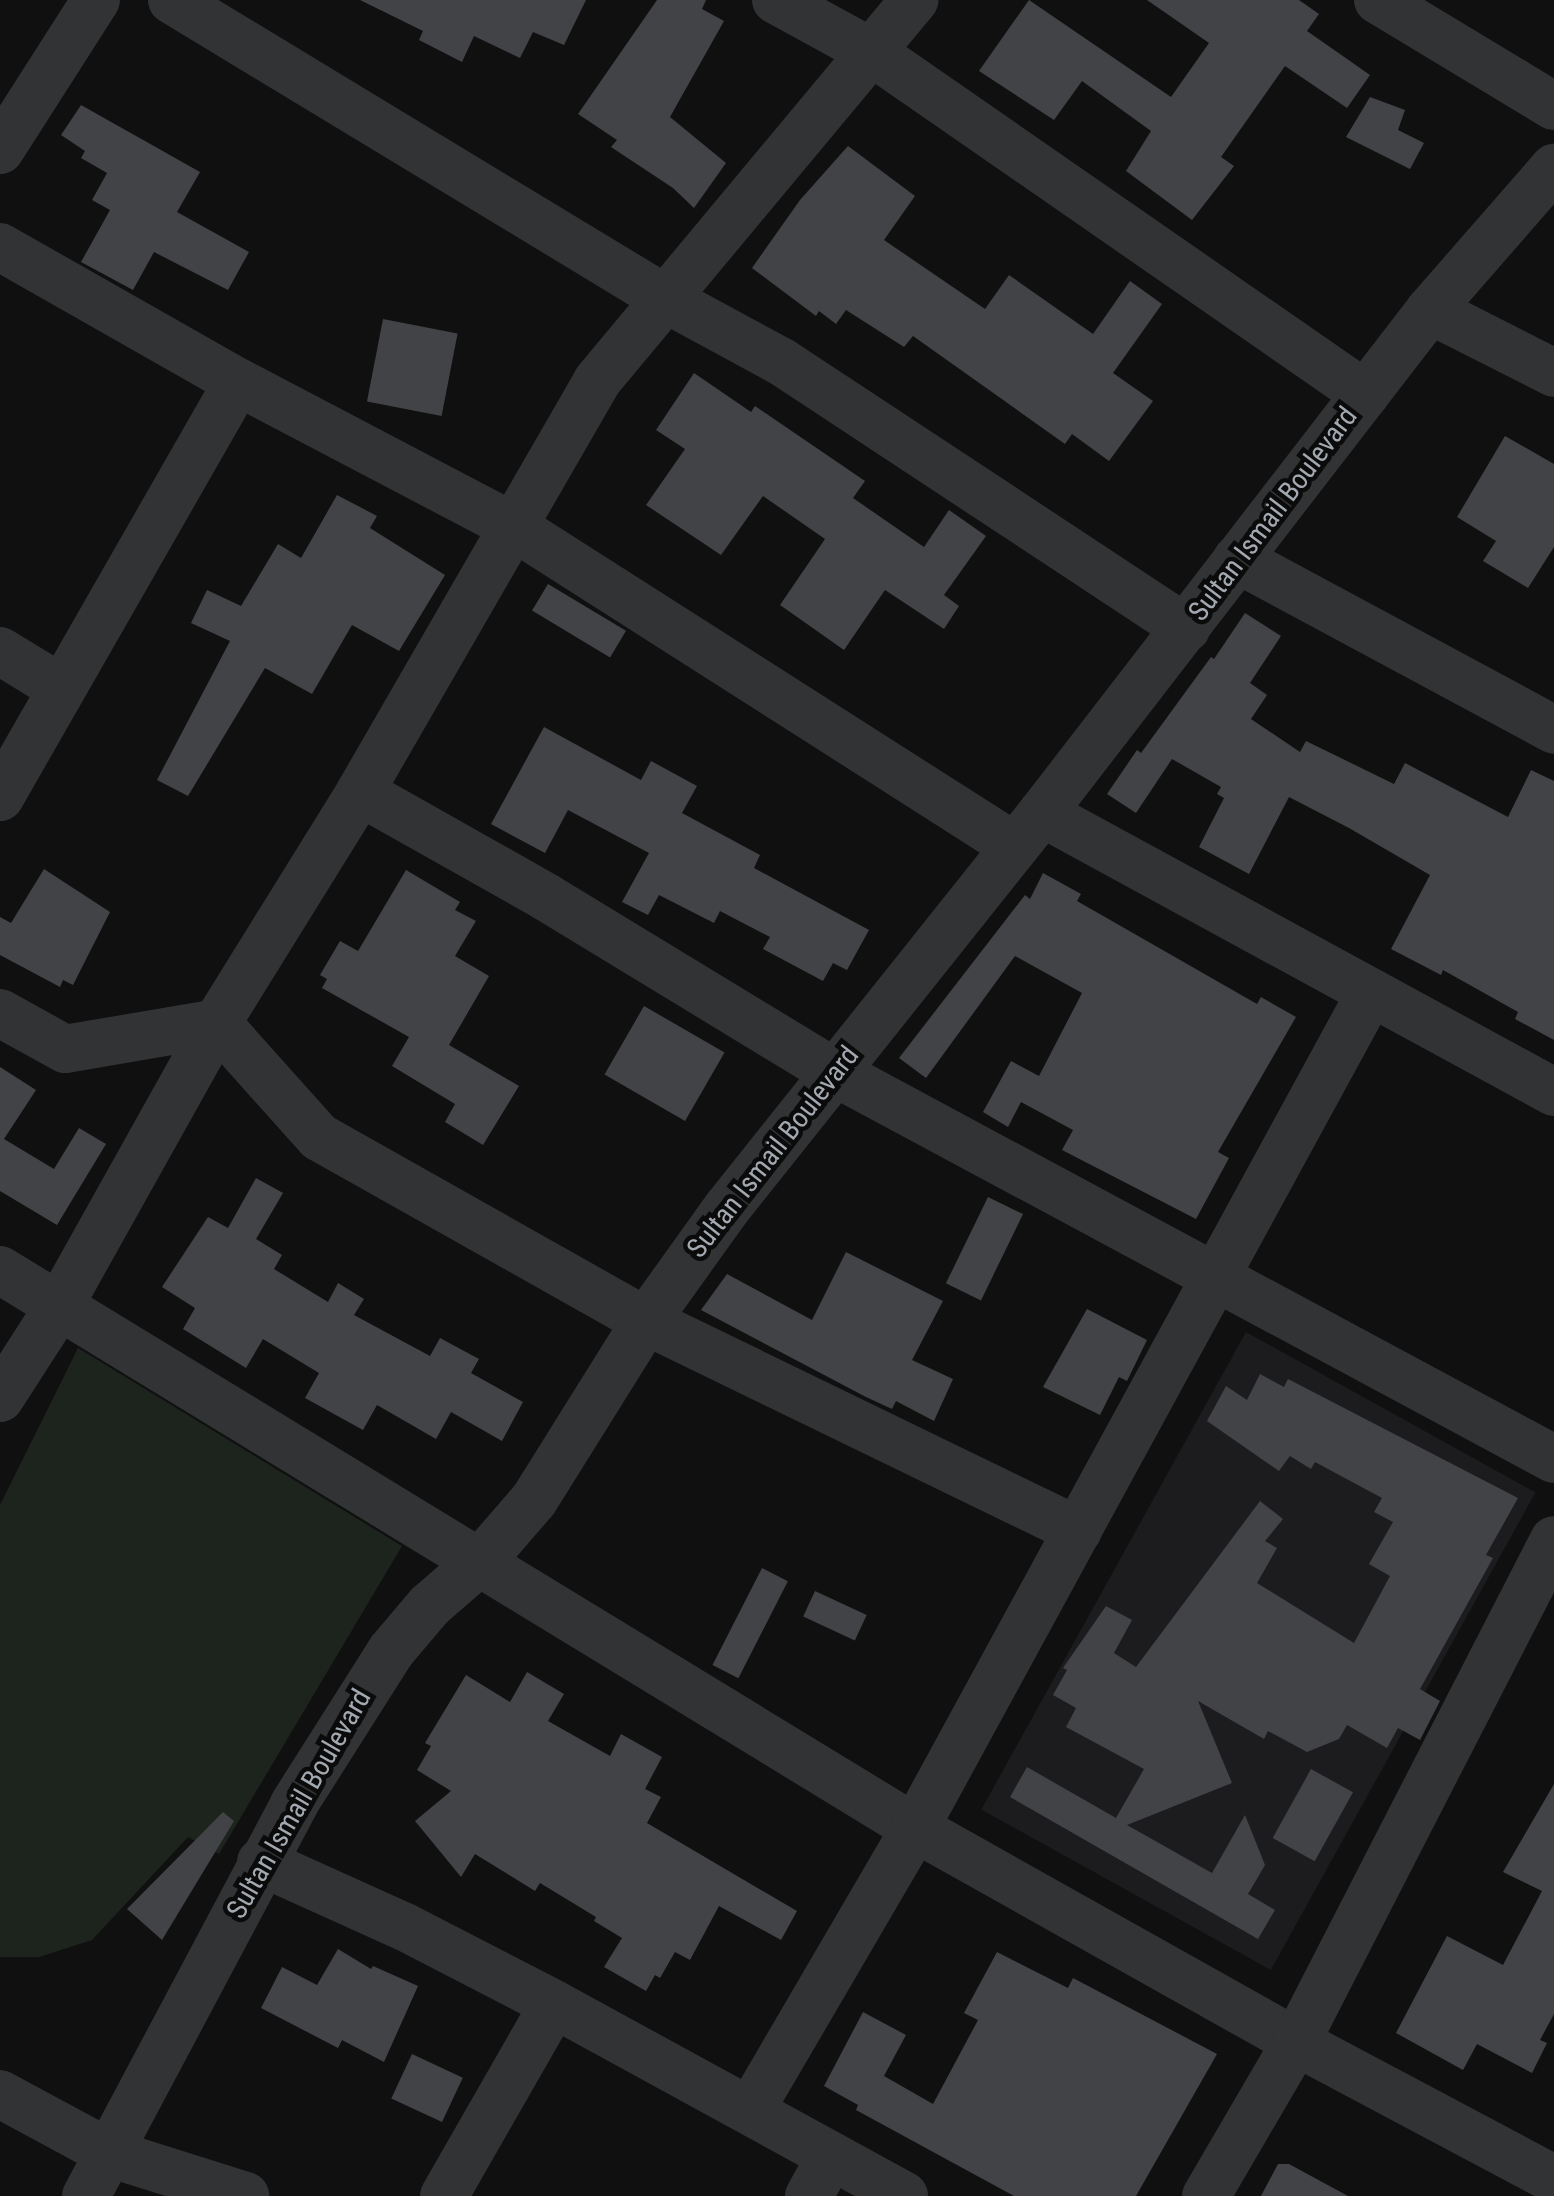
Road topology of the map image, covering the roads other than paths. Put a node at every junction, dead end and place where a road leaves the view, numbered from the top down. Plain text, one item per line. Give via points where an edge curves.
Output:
1 (96, 0) edge
2 (172, 0) edge
3 (776, 0) edge
4 (915, 0) edge
5 (1378, 0) edge
6 (873, 53) junction
7 (1554, 106) edge
8 (0, 150) edge
9 (1554, 168) edge
10 (0, 247) edge
11 (664, 298) junction
12 (1430, 310) junction
13 (1554, 373) edge
14 (238, 382) junction
15 (1365, 394) junction
16 (514, 527) junction
17 (1236, 560) junction
18 (1186, 628) junction
19 (0, 651) edge
20 (59, 688) junction
21 (1554, 730) edge
22 (360, 792) junction
23 (0, 797) edge
24 (1028, 829) junction
25 (1371, 992) junction
26 (0, 1013) edge
27 (217, 1023) junction
28 (834, 1072) junction
29 (1554, 1092) edge
30 (0, 1270) edge
31 (1217, 1276) junction
32 (58, 1308) junction
33 (646, 1320) junction
34 (0, 1398) edge
35 (1554, 1459) edge
36 (1078, 1531) junction
37 (1554, 1540) edge
38 (482, 1560) junction
39 (914, 1828) junction
40 (261, 1862) junction
41 (554, 2004) junction
42 (1296, 2042) junction
43 (0, 2094) edge
44 (751, 2110) junction
45 (109, 2153) junction
46 (820, 2176) edge
47 (1554, 2179) edge
48 (86, 2196) edge
49 (245, 2196) edge
50 (444, 2196) edge
51 (904, 2196) edge
52 (1206, 2196) edge

1 - 8 street
2 - 11 street
3 - 6 street
4 - 6 street
5 - 7 street
6 - 11 street
6 - 15 street
9 - 12 street, Sultan Ismail Boulevard
10 - 14 street
11 - 16 street via 597,381
11 - 18 street via 782,362
12 - 13 street
12 - 15 street, Sultan Ismail Boulevard
14 - 16 street
14 - 20 street
15 - 17 street, Sultan Ismail Boulevard
16 - 22 street
16 - 24 street
17 - 18 street, Sultan Ismail Boulevard
17 - 21 street
18 - 24 street, Sultan Ismail Boulevard
19 - 20 street
20 - 23 street
22 - 27 street
22 - 28 street
24 - 25 street
24 - 28 street, Sultan Ismail Boulevard
25 - 29 street
25 - 31 street
26 - 27 street via 65,1049
27 - 32 street
27 - 33 street via 319,1137
28 - 31 street
28 - 33 street, Sultan Ismail Boulevard
30 - 32 street
31 - 35 street
31 - 36 street
32 - 34 street
32 - 38 street
33 - 36 street
33 - 38 street, Sultan Ismail Boulevard via 534,1500
36 - 39 street
37 - 42 street
38 - 39 street
38 - 40 street, Sultan Ismail Boulevard via 392,1650
39 - 42 street
39 - 44 street
40 - 41 street
40 - 45 street, Sultan Ismail Boulevard
41 - 44 street
41 - 50 street
42 - 47 street
42 - 52 street
43 - 45 street
44 - 46 street
45 - 48 street, Sultan Ismail Boulevard
45 - 49 street
46 - 51 street

